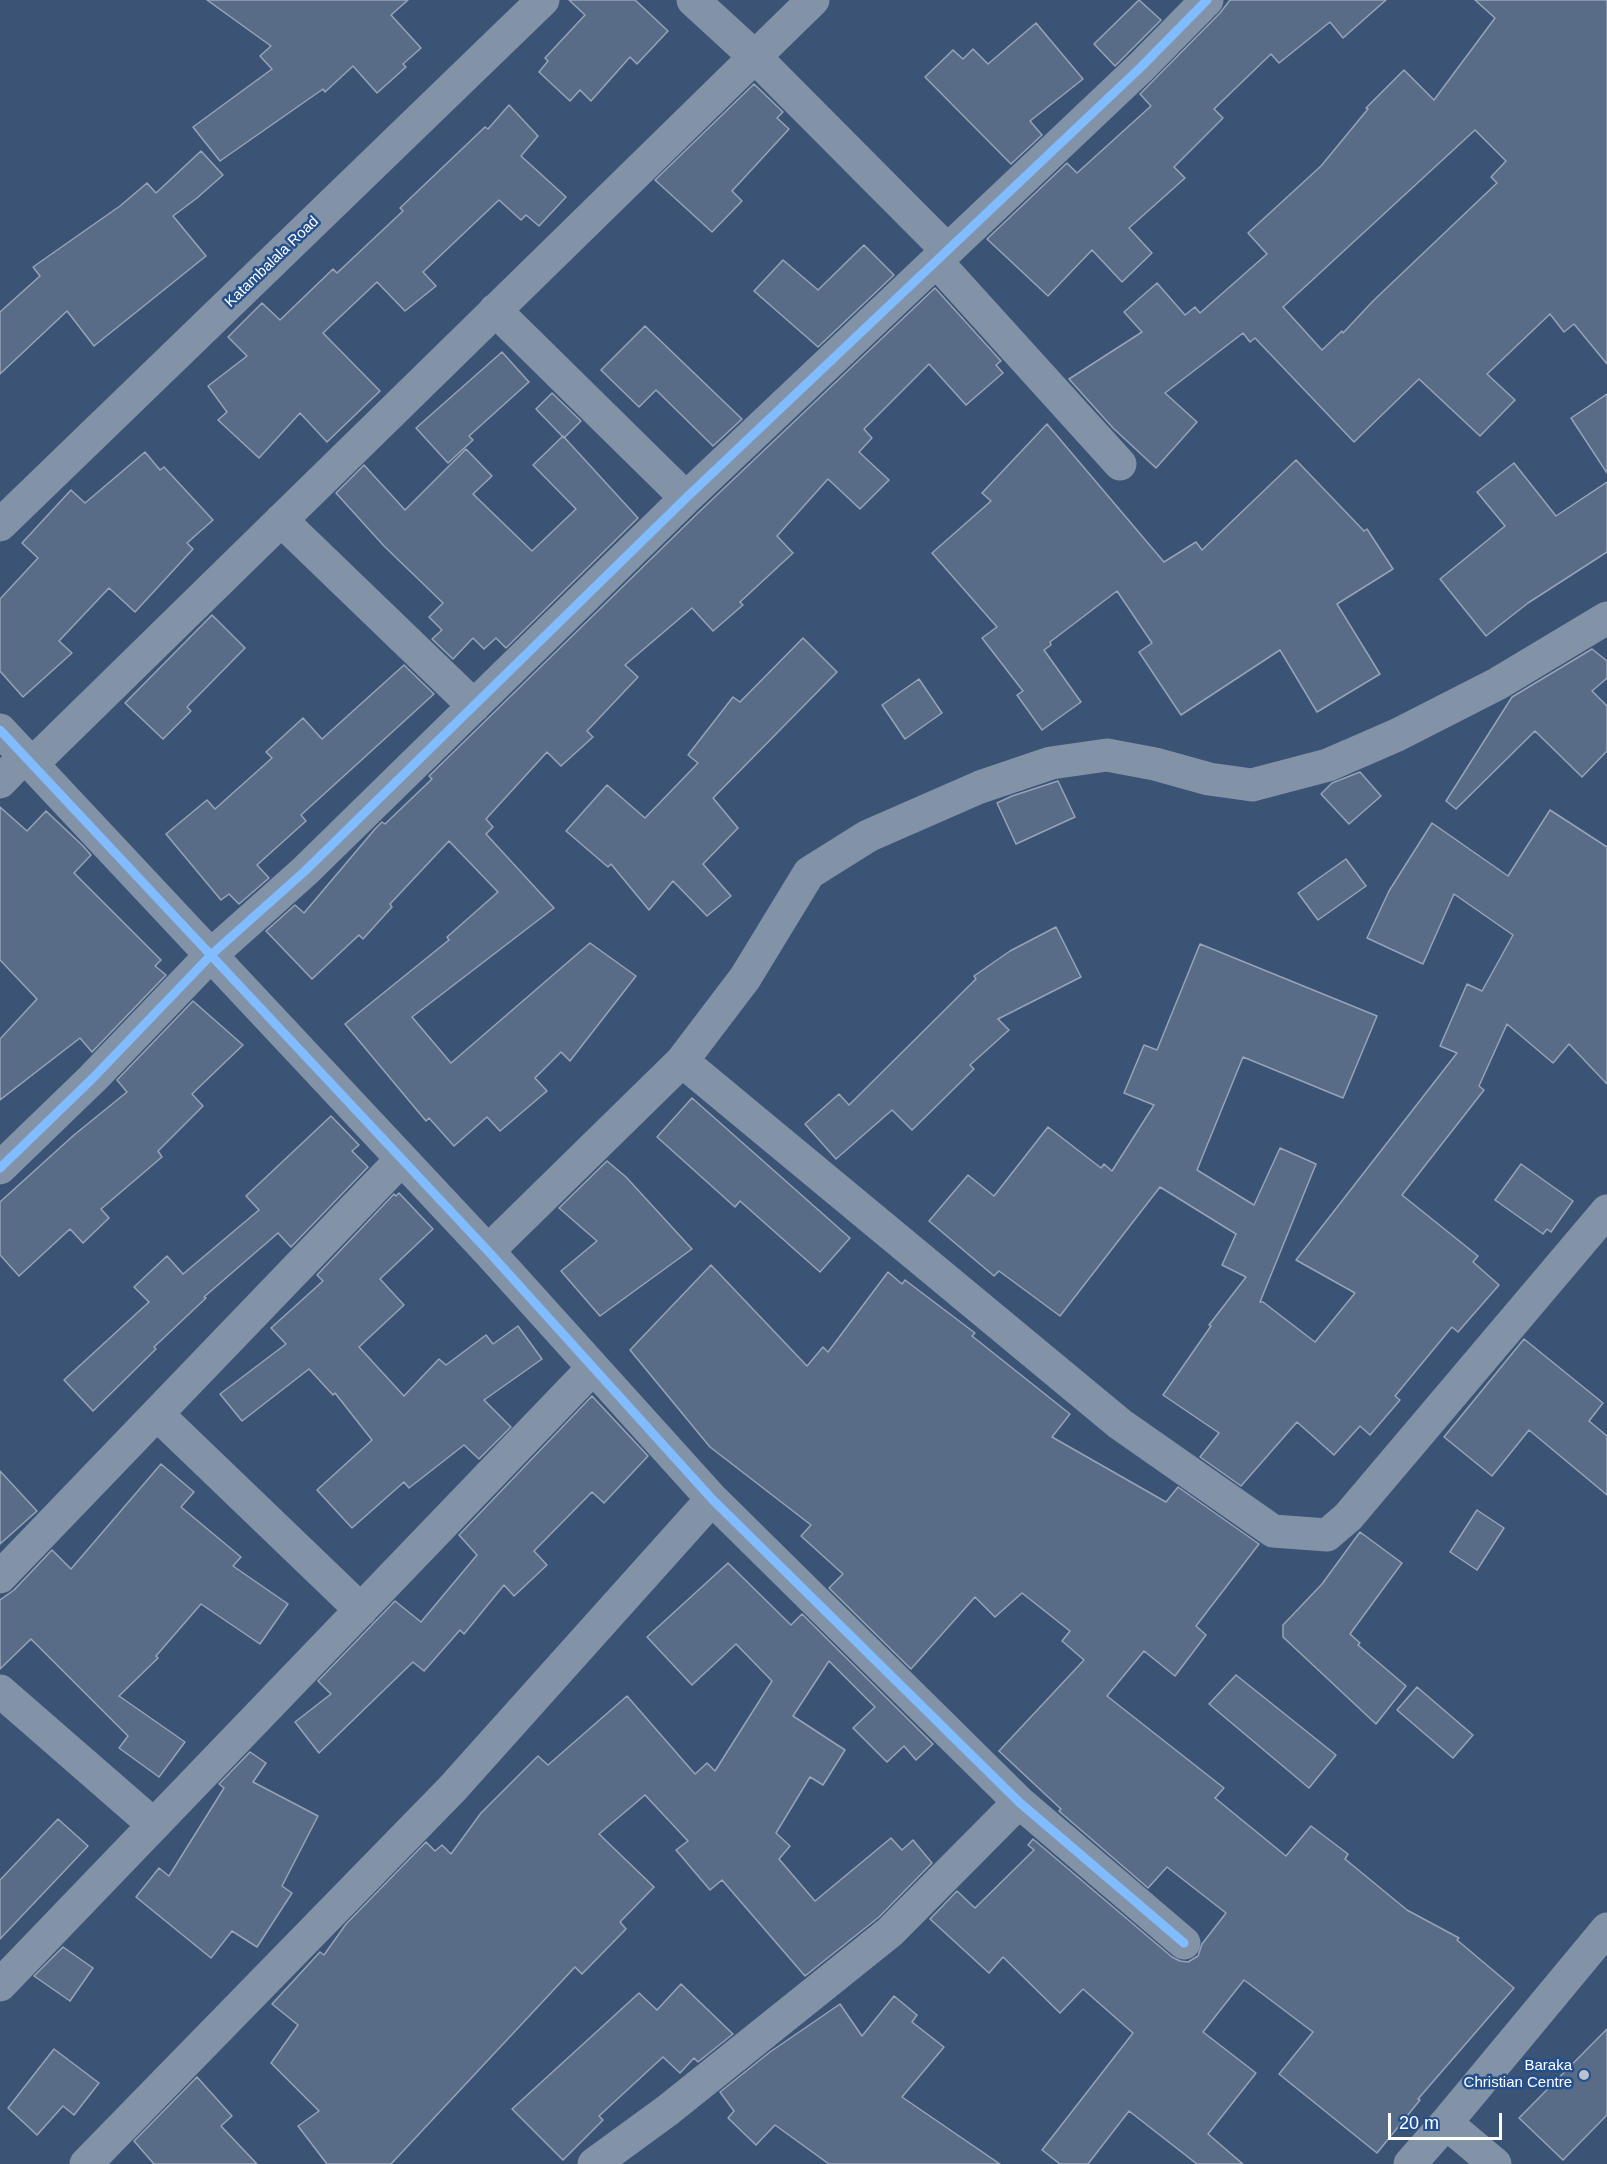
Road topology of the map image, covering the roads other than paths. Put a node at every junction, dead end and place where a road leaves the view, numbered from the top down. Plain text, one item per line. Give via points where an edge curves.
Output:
1 (543, 0) edge
2 (693, 0) edge
3 (813, 0) edge
4 (1204, 1) edge
5 (755, 57) junction
6 (941, 256) junction
7 (495, 310) junction
8 (1120, 464) dead end
9 (686, 498) junction
10 (281, 520) junction
11 (0, 525) edge
12 (1607, 618) edge
13 (474, 706) junction
14 (0, 730) edge
15 (29, 760) junction
16 (0, 782) edge
17 (212, 954) junction
18 (682, 1061) junction
19 (401, 1160) junction
20 (0, 1168) edge
21 (1607, 1211) edge
22 (488, 1251) junction
23 (592, 1368) junction
24 (157, 1414) junction
25 (712, 1499) junction
26 (0, 1577) edge
27 (361, 1610) junction
28 (0, 1691) edge
29 (1019, 1802) junction
30 (154, 1825) junction
31 (1607, 1929) edge
32 (1184, 1943) dead end
33 (0, 1985) edge
34 (1446, 2123) junction
35 (94, 2161) edge
36 (594, 2164) edge
37 (1410, 2164) edge
38 (1495, 2164) edge

1 - 11 street, Katambalala Road
2 - 5 street
3 - 5 street
4 - 6 street via 1132,75
5 - 6 street
5 - 7 street
6 - 8 street
6 - 9 street
7 - 9 street
7 - 10 street
9 - 13 street
10 - 13 street
10 - 15 street
12 - 18 street via 1497,684 1328,765 1252,785 1107,756 1051,763 980,787 868,836 809,873 745,978
13 - 17 street via 305,871
14 - 15 street
15 - 16 street
15 - 17 street
17 - 19 street
17 - 20 street
18 - 21 street via 1120,1424 1272,1531 1327,1535 1348,1517
18 - 22 street
19 - 22 street
19 - 24 street
22 - 23 street
23 - 25 street
23 - 27 street
24 - 26 street
24 - 27 street
25 - 29 street
25 - 35 street via 453,1790
27 - 30 street
28 - 30 street
29 - 32 street
29 - 36 street via 890,1932 668,2110
30 - 33 street
31 - 34 street
34 - 37 street
34 - 38 street

